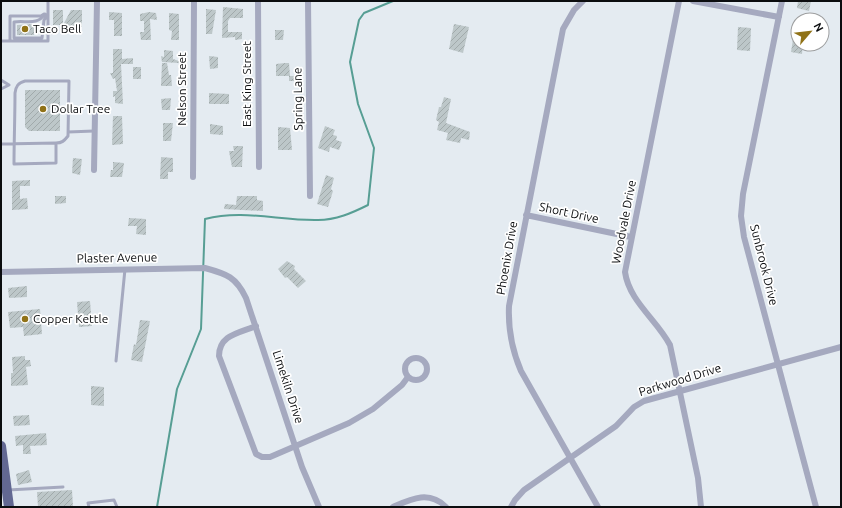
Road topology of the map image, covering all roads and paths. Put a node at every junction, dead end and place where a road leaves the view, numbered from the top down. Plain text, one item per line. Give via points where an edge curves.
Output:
1 (48, 1) edge
2 (97, 1) edge
3 (194, 1) edge
4 (258, 1) edge
5 (308, 1) edge
6 (583, 1) edge
7 (679, 1) edge
8 (693, 1) edge
9 (782, 1) edge
10 (47, 13) junction
11 (779, 17) junction
12 (1, 41) edge
13 (10, 41) junction
14 (1, 80) edge
15 (9, 85) junction
16 (17, 85) junction
17 (1, 89) edge
18 (68, 132) junction
19 (95, 132) junction
20 (56, 143) junction
21 (1, 144) edge
22 (14, 144) junction
23 (259, 167) dead end
24 (94, 170) dead end
25 (192, 177) dead end
26 (310, 196) dead end
27 (526, 215) junction
28 (631, 237) junction
29 (125, 269) junction
30 (1, 272) edge
31 (231, 276) joint
32 (256, 326) junction
33 (841, 347) edge
34 (116, 361) dead end
35 (778, 363) junction
36 (408, 377) dead end
37 (680, 390) junction
38 (1, 446) edge
39 (296, 447) junction
40 (571, 458) junction
41 (2, 464) edge
42 (63, 487) dead end
43 (6, 499) edge
44 (89, 507) edge
45 (117, 507) edge
46 (320, 507) edge
47 (393, 507) edge
48 (446, 507) edge
49 (511, 507) edge
50 (598, 507) edge
51 (701, 507) edge
52 (816, 507) edge

1 - 10 lane
2 - 19 street
3 - 25 street, Nelson Street
4 - 23 street, East King Street
5 - 26 street, Spring Lane
6 - 27 street, Phoenix Drive via 574,10 563,29
7 - 28 street, Woodvale Drive
8 - 11 street
9 - 11 street, Sunbrook Drive
10 - 10 lane via 41,20 14,22 14,38 42,38
10 - 13 lane via 40,16 10,16
10 - 13 lane via 48,41
11 - 35 street, Sunbrook Drive via 743,194 741,216 744,237
12 - 13 lane
14 - 15 lane
15 - 16 lane
15 - 17 lane
16 - 18 lane via 25,81 69,81
16 - 22 lane
18 - 19 lane
18 - 20 lane via 64,141
19 - 24 street
20 - 22 lane
20 - 22 lane via 56,163 14,164
21 - 22 lane
27 - 28 street, Short Drive
27 - 40 street, Phoenix Drive via 509,306 510,336 524,378
28 - 37 street, Woodvale Drive via 625,267 627,281 667,341
29 - 30 street, Plaster Avenue
29 - 31 street, Plaster Avenue via 205,268
29 - 34 lane
31 - 32 street, Limekiln Drive via 240,286
32 - 39 street, Limekiln Drive
32 - 39 street via 224,339 219,346 219,356 256,454 270,457
33 - 35 street, Parkwood Drive
35 - 37 street, Parkwood Drive
35 - 52 street, Sunbrook Drive
36 - 39 street via 398,389 373,409
37 - 40 street, Parkwood Drive via 638,404 616,426
37 - 51 street, Woodvale Drive via 698,478
38 - 41 highway
39 - 46 street, Limekiln Drive via 309,486
40 - 49 street, Parkwood Drive via 520,493
40 - 50 street, Phoenix Drive
41 - 43 highway
42 - 43 lane
44 - 45 lane via 88,503 114,500
47 - 48 street via 422,497 438,501

